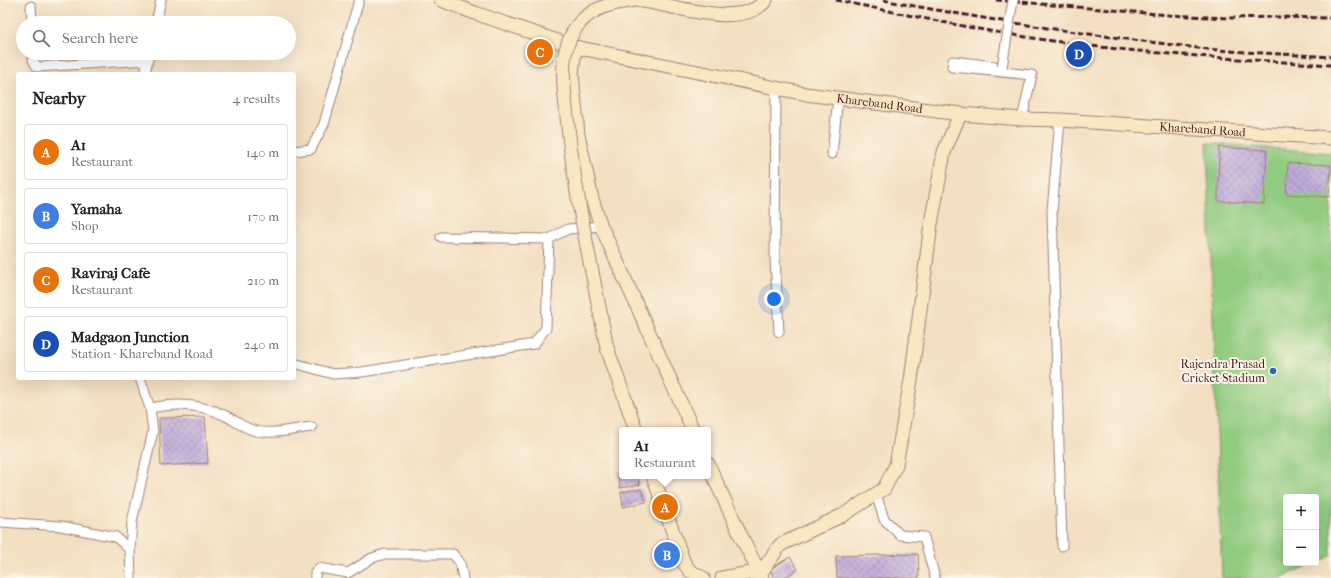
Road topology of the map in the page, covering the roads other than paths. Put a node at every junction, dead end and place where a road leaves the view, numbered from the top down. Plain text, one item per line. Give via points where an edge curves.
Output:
1 (161, 0) edge
2 (359, 0) edge
3 (441, 0) edge
4 (636, 0) edge
5 (766, 0) edge
6 (1013, 0) edge
7 (31, 6) dead end
8 (32, 16) edge
9 (158, 16) edge
10 (575, 47) junction
11 (33, 60) edge
12 (108, 60) edge
13 (147, 60) edge
14 (145, 72) edge
15 (776, 88) junction
16 (838, 98) junction
17 (960, 114) junction
18 (1022, 119) junction
19 (1060, 120) junction
20 (1331, 138) edge
21 (296, 151) edge
22 (832, 154) dead end
23 (601, 226) junction
24 (441, 237) dead end
25 (549, 239) junction
26 (779, 332) dead end
27 (296, 364) edge
28 (141, 380) edge
29 (150, 408) junction
30 (312, 427) dead end
31 (635, 427) edge
32 (692, 427) edge
33 (711, 471) edge
34 (654, 479) edge
35 (876, 494) junction
36 (0, 522) edge
37 (1062, 546) dead end
38 (130, 550) junction
39 (761, 576) edge
40 (131, 578) edge
41 (316, 578) edge
42 (463, 578) edge
43 (703, 578) edge
44 (722, 578) edge
45 (935, 578) edge

1 - 9 street
2 - 21 street via 324,124 310,149
3 - 10 main road, Khareband Road
4 - 5 main road via 712,15 728,15 755,9
4 - 31 main road, bridge via 602,6 588,14 572,34 564,62 574,176 607,348
6 - 18 street, bridge via 1002,67 953,61 952,67 1032,75
7 - 8 street
10 - 15 main road, Khareband Road
10 - 23 main road via 572,74 578,134 592,199
11 - 12 street via 37,67
13 - 14 street
15 - 16 main road, Khareband Road
15 - 26 street via 775,258
16 - 17 main road, Khareband Road
16 - 22 street
17 - 18 main road, Khareband Road
17 - 35 main road via 944,152 932,217 911,380 896,465 884,489
18 - 19 main road, Khareband Road
19 - 20 main road, Khareband Road
19 - 37 street via 1052,212
23 - 25 street via 568,229
23 - 32 main road
24 - 25 street
25 - 27 street via 546,328 534,344 362,372 333,374
28 - 29 street
29 - 30 street via 177,405 206,409 218,412 255,431 266,433
29 - 38 street via 153,431 132,522
33 - 39 main road
34 - 43 main road via 684,563 690,571
35 - 39 main road via 843,515 780,545
35 - 45 street via 884,519 900,535 924,537
36 - 38 street via 61,526 116,537
38 - 40 street
39 - 44 main road via 750,574
41 - 42 street via 315,574 319,568 348,573 372,558 385,554 453,554 460,564

